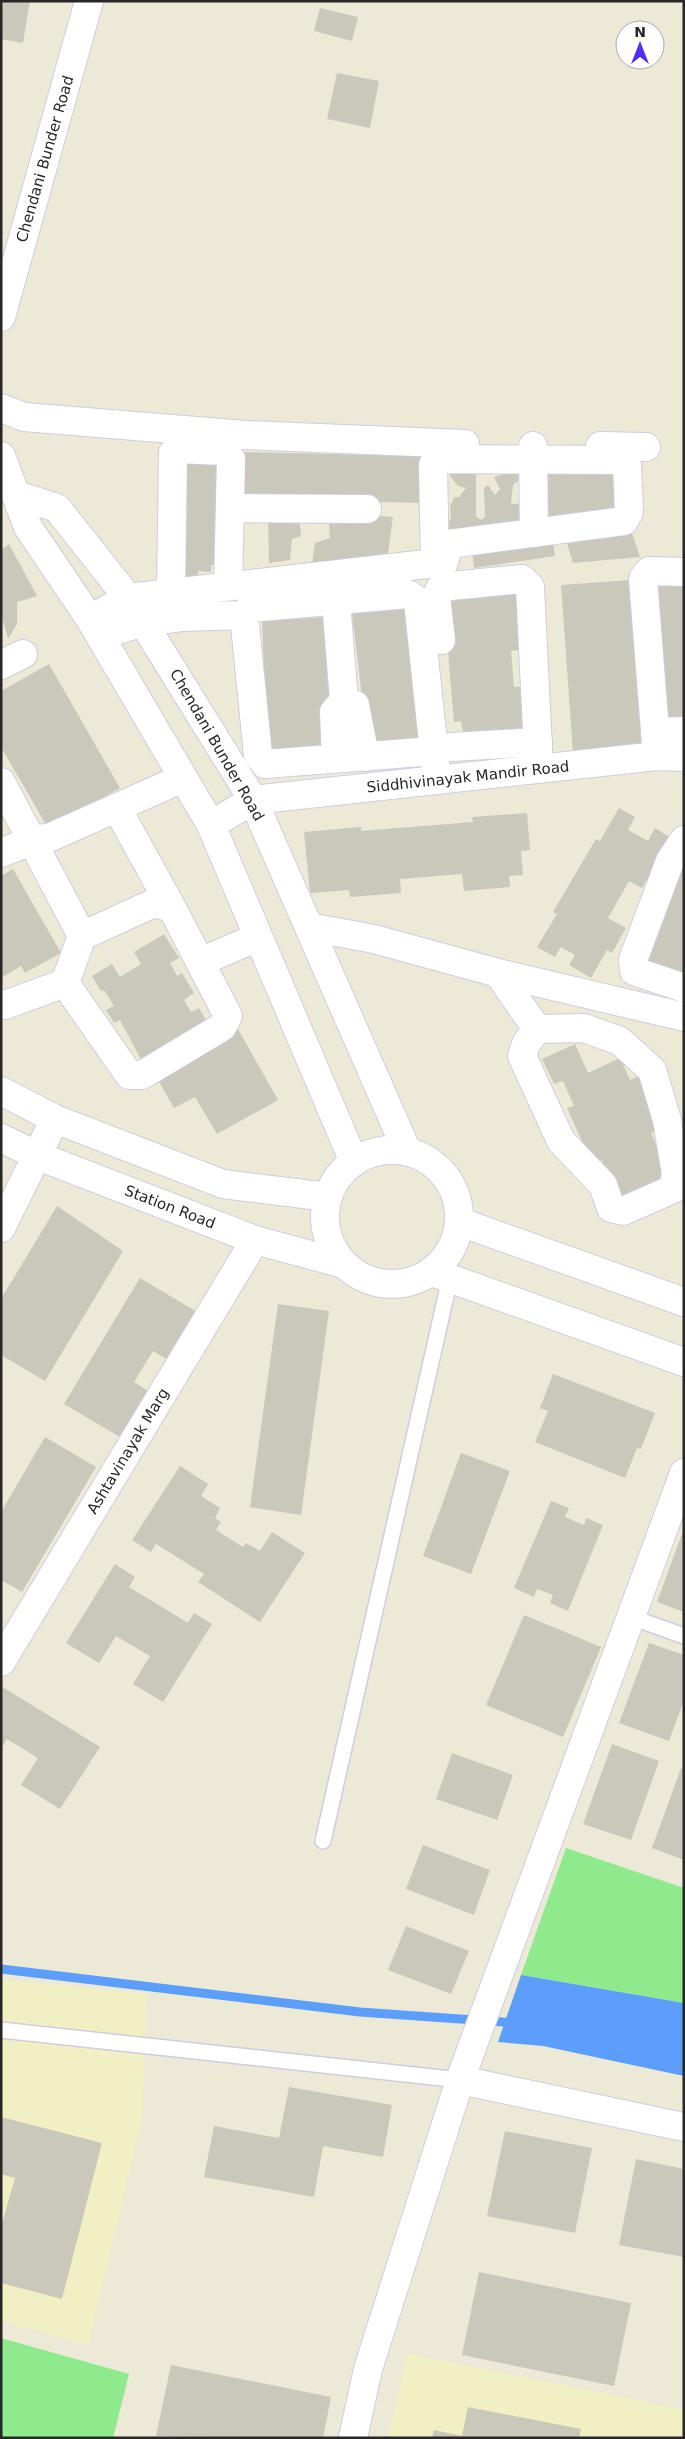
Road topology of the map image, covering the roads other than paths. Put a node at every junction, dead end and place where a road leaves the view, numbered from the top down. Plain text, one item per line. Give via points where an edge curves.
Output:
1 (89, 1) edge
2 (1, 317) edge
3 (1, 408) edge
4 (245, 435) junction
5 (646, 447) dead end
6 (402, 449) dead end
7 (533, 452) junction
8 (579, 453) junction
9 (1, 456) edge
10 (17, 495) junction
11 (231, 508) junction
12 (367, 509) dead end
13 (534, 533) junction
14 (435, 563) junction
15 (684, 572) edge
16 (228, 586) junction
17 (171, 592) junction
18 (128, 598) junction
19 (336, 601) junction
20 (244, 615) junction
21 (143, 622) junction
22 (95, 628) junction
23 (344, 701) junction
24 (684, 731) edge
25 (665, 748) edge
26 (442, 749) junction
27 (539, 755) junction
28 (365, 757) junction
29 (336, 758) junction
30 (183, 778) junction
31 (446, 779) junction
32 (1, 782) edge
33 (252, 800) junction
34 (117, 808) junction
35 (211, 825) junction
36 (33, 840) junction
37 (684, 840) edge
38 (1, 853) edge
39 (172, 908) junction
40 (309, 927) junction
41 (82, 936) junction
42 (258, 937) junction
43 (200, 962) junction
44 (498, 972) junction
45 (65, 983) junction
46 (684, 988) edge
47 (1, 1004) edge
48 (684, 1017) edge
49 (537, 1029) junction
50 (1, 1091) edge
51 (56, 1119) junction
52 (1, 1138) edge
53 (407, 1151) junction
54 (38, 1156) junction
55 (354, 1162) junction
56 (223, 1184) junction
57 (328, 1197) junction
58 (460, 1222) junction
59 (212, 1223) junction
60 (1, 1228) edge
61 (256, 1240) junction
62 (344, 1264) junction
63 (441, 1275) junction
64 (684, 1302) edge
65 (684, 1362) edge
66 (684, 1473) edge
67 (631, 1617) junction
68 (684, 1636) edge
69 (1, 1662) edge
70 (323, 1842) dead end
71 (1, 2030) edge
72 (460, 2080) junction
73 (684, 2127) edge
74 (353, 2438) edge

1 - 2 street, Chendani Bunder Road
3 - 4 street via 24,417
4 - 6 street via 247,447
4 - 7 street
5 - 8 street
7 - 8 street
7 - 13 street
7 - 14 street via 438,459 433,465
8 - 13 street via 627,464 629,512 624,521
9 - 10 street
10 - 18 street, Chendani Bunder Road via 57,508
10 - 22 street via 28,526
11 - 12 street
11 - 16 street
11 - 17 street via 231,459 223,452 177,449 173,454
13 - 14 street via 449,544 444,562
14 - 16 street
15 - 25 street via 649,571 643,579
16 - 17 street
17 - 18 street
18 - 21 street, Chendani Bunder Road
18 - 22 street
19 - 20 street via 250,608
19 - 23 street
19 - 26 street via 408,594 418,601
20 - 21 street
20 - 29 street via 258,755 265,764
21 - 22 street
21 - 33 street, Chendani Bunder Road
22 - 30 street
23 - 28 street via 355,705
23 - 29 street via 334,712
24 - 25 street, Siddhivinayak Mandir Road
25 - 27 street, Siddhivinayak Mandir Road
26 - 27 street
26 - 27 street via 436,596 441,587 522,579 530,587
26 - 28 street
26 - 31 street
27 - 31 street, Siddhivinayak Mandir Road
28 - 29 street
30 - 34 street
30 - 35 street
31 - 33 street, Siddhivinayak Mandir Road
32 - 36 street
33 - 35 street
33 - 40 street, Chendani Bunder Road
34 - 36 street via 51,837
34 - 39 street
35 - 42 street
36 - 38 street
36 - 41 street
37 - 46 street via 670,861 633,960 634,972
39 - 41 street via 154,902
39 - 43 street
40 - 44 street via 374,939
40 - 53 street, Chendani Bunder Road
41 - 45 street
42 - 43 street
42 - 55 street
43 - 45 street via 228,1016 222,1027 142,1075 129,1075
44 - 48 street
44 - 49 street
45 - 47 street via 6,1005
49 - 49 street via 584,1028 620,1041 652,1070 669,1129 676,1174 673,1189 623,1211 611,1208 604,1184 561,1141 522,1056
50 - 51 street
51 - 54 street
51 - 56 street
52 - 54 street, Station Road
53 - 55 street via 380,1151
53 - 58 street via 436,1166 455,1191
54 - 59 street, Station Road
54 - 60 street
55 - 57 street via 338,1177
56 - 57 street
56 - 59 street
57 - 62 street via 325,1221 331,1244
58 - 63 street
58 - 64 street
59 - 61 street, Station Road
61 - 62 street, Station Road
61 - 69 street, Ashtavinayak Marg
62 - 63 street via 364,1278 387,1284
63 - 65 street
63 - 70 lane
66 - 67 street
67 - 68 lane
67 - 72 street
71 - 72 lane
72 - 73 street
72 - 74 street via 368,2369

